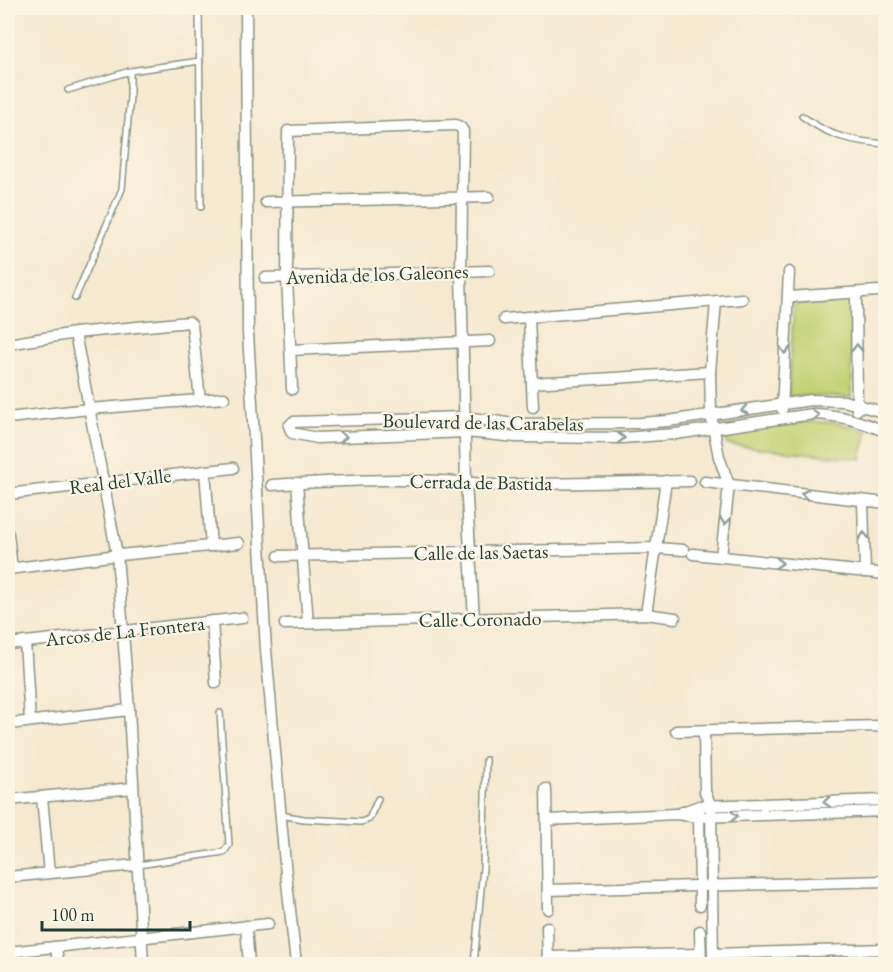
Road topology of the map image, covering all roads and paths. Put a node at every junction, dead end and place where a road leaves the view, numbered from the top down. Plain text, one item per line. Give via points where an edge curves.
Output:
1 (200, 8) edge
2 (246, 8) edge
3 (200, 61) junction
4 (130, 71) junction
5 (68, 90) dead end
6 (802, 116) dead end
7 (885, 144) edge
8 (489, 197) dead end
9 (462, 198) junction
10 (266, 202) dead end
11 (289, 202) junction
12 (201, 207) dead end
13 (489, 271) dead end
14 (461, 272) junction
15 (789, 272) dead end
16 (287, 277) junction
17 (265, 278) dead end
18 (878, 291) dead end
19 (856, 293) junction
20 (788, 297) junction
21 (75, 298) dead end
22 (742, 299) dead end
23 (716, 302) junction
24 (529, 318) junction
25 (504, 320) dead end
26 (75, 333) junction
27 (490, 341) dead end
28 (463, 342) junction
29 (8, 344) edge
30 (291, 350) junction
31 (710, 372) junction
32 (532, 383) junction
33 (292, 389) dead end
34 (224, 398) dead end
35 (200, 400) junction
36 (782, 403) junction
37 (857, 404) junction
38 (533, 407) dead end
39 (89, 409) junction
40 (885, 413) edge
41 (711, 415) junction
42 (465, 417) junction
43 (8, 418) edge
44 (783, 418) junction
45 (856, 419) junction
46 (712, 428) junction
47 (466, 432) junction
48 (885, 432) edge
49 (233, 468) dead end
50 (205, 471) junction
51 (666, 481) junction
52 (466, 482) junction
53 (690, 482) dead end
54 (705, 482) dead end
55 (104, 483) junction
56 (297, 483) junction
57 (729, 484) junction
58 (272, 485) dead end
59 (8, 494) edge
60 (863, 501) junction
61 (885, 503) edge
62 (8, 534) edge
63 (239, 543) dead end
64 (211, 546) junction
65 (656, 548) junction
66 (470, 552) junction
67 (117, 555) junction
68 (303, 555) junction
69 (279, 556) dead end
70 (721, 557) junction
71 (10, 569) edge
72 (865, 572) junction
73 (885, 574) edge
74 (646, 614) junction
75 (242, 618) dead end
76 (675, 618) dead end
77 (474, 619) junction
78 (212, 621) junction
79 (308, 622) junction
80 (285, 624) dead end
81 (123, 631) junction
82 (25, 642) junction
83 (8, 644) edge
84 (216, 683) dead end
85 (129, 710) junction
86 (220, 712) dead end
87 (30, 721) junction
88 (8, 724) edge
89 (885, 729) edge
90 (676, 731) dead end
91 (704, 731) junction
92 (486, 760) dead end
93 (133, 788) junction
94 (546, 789) dead end
95 (42, 797) junction
96 (378, 799) dead end
97 (8, 800) edge
98 (885, 800) edge
99 (705, 812) junction
100 (885, 812) edge
101 (280, 815) junction
102 (547, 819) junction
103 (136, 865) junction
104 (49, 873) junction
105 (8, 877) edge
106 (885, 881) edge
107 (699, 886) junction
108 (712, 886) junction
109 (548, 890) junction
110 (700, 905) dead end
111 (548, 909) dead end
112 (268, 924) dead end
113 (246, 926) junction
114 (547, 927) dead end
115 (700, 932) dead end
116 (140, 938) junction
117 (56, 947) junction
118 (885, 949) edge
119 (8, 952) edge
120 (700, 959) edge
121 (713, 959) edge
122 (548, 961) edge
123 (58, 964) edge
124 (143, 964) edge
125 (249, 964) edge
126 (296, 964) edge
127 (474, 964) edge

1 - 3 lane
2 - 101 street via 248,333 266,650
3 - 4 lane
3 - 12 lane
4 - 5 lane
4 - 21 lane via 122,189
6 - 7 lane via 843,139
8 - 9 street
9 - 11 street
9 - 11 street via 463,131 456,125 288,131
9 - 14 street
10 - 11 street
11 - 16 street
13 - 14 street, Avenida de los Galeones
14 - 16 street, Avenida de los Galeones
14 - 28 street
15 - 20 street
16 - 17 street, Avenida de los Galeones
16 - 30 street
18 - 19 street
19 - 20 street
37 -> 19 street
20 -> 36 street
22 - 23 street
23 - 24 street
23 - 31 street
24 - 25 street
24 - 32 street
26 - 29 street
26 - 35 street via 189,322
26 - 39 street
27 - 28 street
28 - 30 street
28 - 42 street
30 - 33 street
31 - 32 street
31 - 41 street
32 - 38 street
34 - 35 street
35 - 39 street
36 - 37 street, Boulevard de las Carabelas via 811,400
36 -> 41 street, Boulevard de las Carabelas
36 - 44 street
37 - 40 street, Boulevard de las Carabelas
37 - 45 street
39 - 43 street
39 - 55 street
41 - 42 street, Boulevard de las Carabelas via 640,423 563,424 514,424
41 - 46 street
42 - 47 street
42 -> 47 street, Boulevard de las Carabelas via 293,422 289,426 292,433 317,438
44 -> 45 street, Boulevard de las Carabelas via 813,414
44 - 46 street, Boulevard de las Carabelas
45 - 48 street, Boulevard de las Carabelas
47 -> 46 street, Boulevard de las Carabelas via 516,437 622,438
46 - 57 street
47 - 52 street
49 - 50 street, Real del Valle
50 - 55 street, Real del Valle
50 - 64 street
51 - 52 street, Cerrada de Bastida via 493,485
51 - 53 street, Cerrada de Bastida
51 - 65 street
52 - 56 street, Cerrada de Bastida
52 - 66 street
54 - 57 street
55 - 59 street, Real del Valle
55 - 67 street
56 - 58 street, Cerrada de Bastida
56 - 68 street
60 -> 57 street
57 -> 70 street
60 - 61 street
72 -> 60 street
62 - 71 street
63 - 64 street
64 - 67 street
65 - 66 street, Calle de las Saetas
65 - 70 street, Calle de las Saetas
65 - 74 street
66 - 68 street, Calle de las Saetas
66 - 77 street
67 - 71 street
67 - 81 street
68 - 69 street, Calle de las Saetas
68 - 79 street
70 -> 72 street
72 - 73 street
74 - 76 street, Calle Coronado
74 - 77 street, Calle Coronado
75 - 78 street, Arcos de La Frontera
77 - 79 street, Calle Coronado
78 - 81 street, Arcos de La Frontera
78 - 84 street
79 - 80 street, Calle Coronado
81 - 82 street, Arcos de La Frontera
81 - 85 street
82 - 83 street, Arcos de La Frontera
82 - 87 street
85 - 87 street
85 - 93 street
86 - 103 lane via 229,845 224,852
87 - 88 street
89 - 91 street via 879,726
90 - 91 street
91 - 99 street
92 - 127 lane via 483,868
93 - 95 street
93 - 103 street
94 - 102 street
95 - 97 street
95 - 104 street
96 - 101 lane via 369,819 361,822
98 -> 99 street
99 -> 100 street
99 - 102 street
99 - 107 street
99 - 108 street
101 - 126 street
102 - 109 street
103 - 104 street
103 - 116 street
104 - 105 street
106 - 108 street
107 - 108 street
107 - 109 street
107 - 110 street
108 - 121 street
109 - 111 street
112 - 113 street
113 - 116 street
113 - 125 street
114 - 122 street
115 - 120 street
116 - 117 street
116 - 124 street
117 - 119 street
117 - 123 street
118 - 121 street
120 - 122 street

